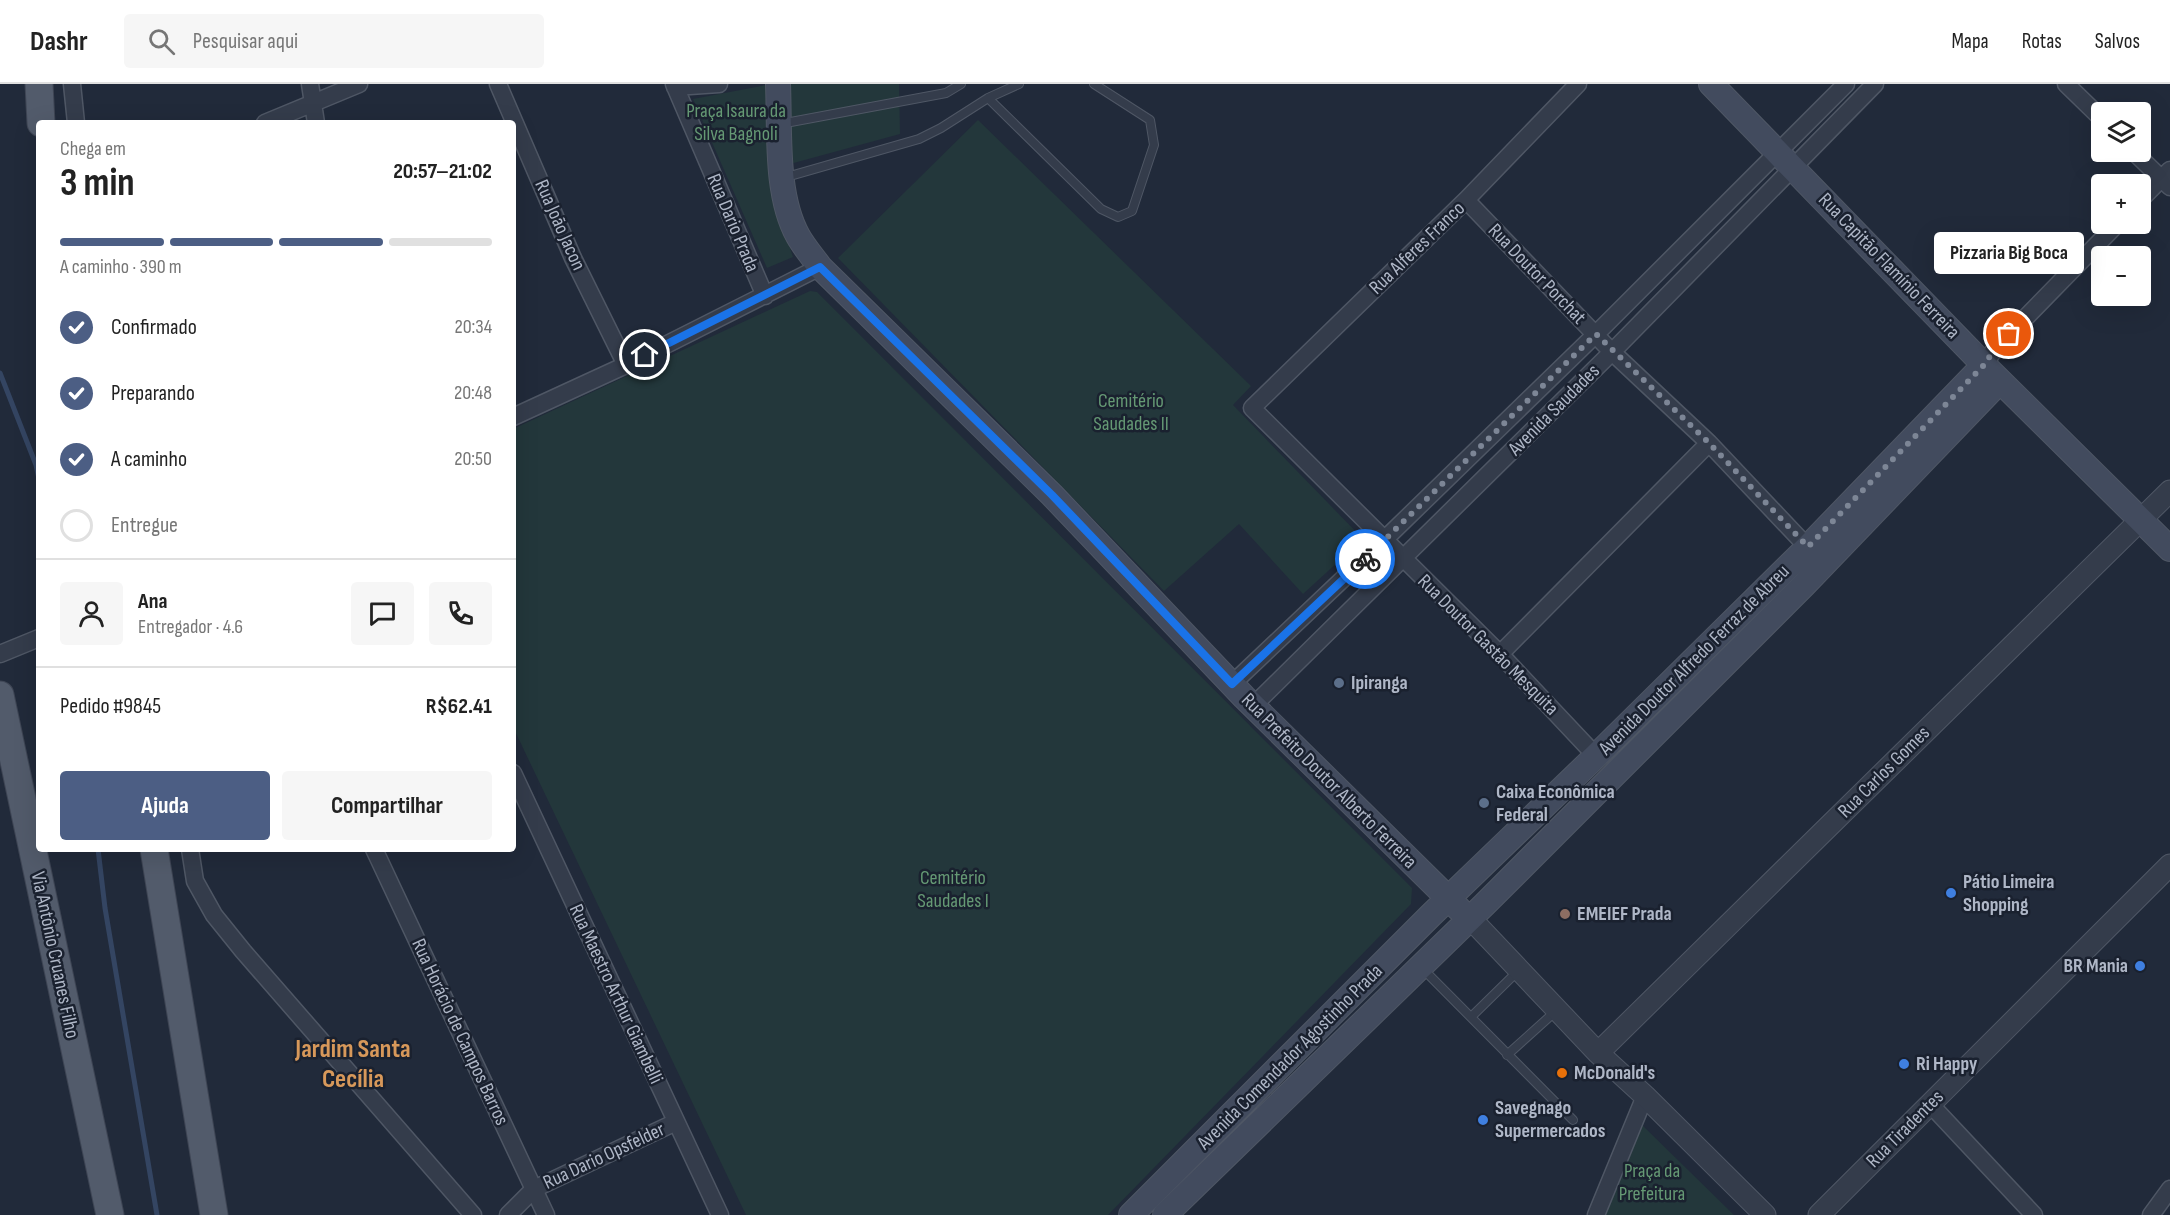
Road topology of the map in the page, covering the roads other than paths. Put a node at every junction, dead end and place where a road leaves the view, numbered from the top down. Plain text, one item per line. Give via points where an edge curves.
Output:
1 (39, 84) edge
2 (72, 84) edge
3 (310, 84) edge
4 (359, 84) edge
5 (498, 84) edge
6 (719, 84) edge
7 (778, 84) edge
8 (961, 84) edge
9 (1020, 84) edge
10 (1094, 84) edge
11 (1578, 84) edge
12 (1711, 84) edge
13 (1846, 84) edge
14 (1875, 84) edge
15 (2066, 84) edge
16 (674, 85) edge
17 (988, 98) junction
18 (313, 102) junction
19 (2091, 108) edge
20 (41, 120) edge
21 (76, 120) edge
22 (272, 120) edge
23 (316, 120) edge
24 (514, 120) edge
25 (780, 124) junction
26 (516, 126) edge
27 (1785, 160) junction
28 (2147, 162) edge
29 (782, 178) junction
30 (2167, 178) edge
31 (2151, 191) edge
32 (1466, 200) junction
33 (2107, 234) edge
34 (820, 267) junction
35 (765, 296) junction
36 (1596, 334) junction
37 (1612, 352) junction
38 (626, 364) junction
39 (1992, 373) junction
40 (1252, 408) joint
41 (516, 416) edge
42 (1709, 443) junction
43 (2170, 491) edge
44 (2141, 519) junction
45 (1384, 540) junction
46 (1808, 547) junction
47 (2170, 549) edge
48 (1403, 559) junction
49 (1804, 585) junction
50 (36, 639) edge
51 (0, 654) edge
52 (1500, 654) junction
53 (1232, 684) junction
54 (0, 695) edge
55 (1253, 706) junction
56 (1596, 756) junction
57 (516, 779) edge
58 (154, 852) edge
59 (190, 852) edge
60 (375, 852) edge
61 (2170, 865) edge
62 (1449, 899) junction
63 (1471, 919) junction
64 (1421, 967) junction
65 (1519, 970) junction
66 (1557, 1010) junction
67 (1471, 1017) junction
68 (1598, 1053) junction
69 (1507, 1055) junction
70 (1645, 1096) junction
71 (1930, 1104) junction
72 (1573, 1120) dead end
73 (676, 1122) junction
74 (534, 1189) junction
75 (2170, 1189) edge
76 (110, 1215) edge
77 (214, 1215) edge
78 (473, 1215) edge
79 (508, 1215) edge
80 (546, 1215) edge
81 (720, 1215) edge
82 (1131, 1215) edge
83 (1165, 1215) edge
84 (1596, 1215) edge
85 (1765, 1215) edge
86 (1820, 1215) edge
87 (2034, 1215) edge
88 (2151, 1215) edge

1 - 20 main road
2 - 21 street
3 - 18 street
4 - 18 street
5 - 24 street, Rua João Jacon
6 - 16 street
7 - 25 main road, Rua Prefeito Doutor Alberto Ferreira
8 - 25 lane via 946,93
9 - 17 lane
10 - 17 lane via 1150,120 1154,145 1132,211 1118,217 1101,209
11 - 32 street, Rua Alferes Franco
12 - 27 main road, Rua Capitão Flamínio Ferreira
13 - 27 street, Avenida Saudades
14 - 27 street, Avenida Saudades
15 - 19 street
16 - 35 street, Rua Dario Prada
17 - 29 lane via 919,139
18 - 22 street
18 - 23 street
25 - 29 main road, Rua Prefeito Doutor Alberto Ferreira
26 - 38 street, Rua João Jacon via 573,258
27 - 36 street, Avenida Saudades
27 - 37 street, Avenida Saudades
27 - 39 main road, Rua Capitão Flamínio Ferreira
28 - 30 street
29 - 34 main road, Rua Prefeito Doutor Alberto Ferreira via 786,205 798,235
30 - 31 street
32 - 36 street, Rua Doutor Porchat
32 - 40 street, Rua Alferes Franco
33 - 39 street via 1994,350
34 - 35 street
34 - 53 main road, Rua Prefeito Doutor Alberto Ferreira via 1052,495
35 - 38 street
36 - 37 street, Rua Doutor Porchat
36 - 45 street, Avenida Saudades
37 - 42 street, Rua Doutor Porchat
37 - 48 street, Avenida Saudades
38 - 41 street
39 - 44 main road, Rua Capitão Flamínio Ferreira
39 - 46 main road, Avenida Doutor Alfredo Ferraz de Abreu
39 - 49 main road, Avenida Doutor Alfredo Ferraz de Abreu
40 - 45 street, Rua Doutor Gastão Mesquita
42 - 46 street, Rua Doutor Porchat
42 - 52 street
43 - 44 street, Rua Carlos Gomes
44 - 47 main road, Rua Capitão Flamínio Ferreira
44 - 68 street, Rua Carlos Gomes
45 - 48 street, Rua Doutor Gastão Mesquita
45 - 53 street, Avenida Saudades
46 - 49 street via 1815,564
46 - 56 main road, Avenida Doutor Alfredo Ferraz de Abreu
48 - 52 street, Rua Doutor Gastão Mesquita
48 - 55 street, Avenida Saudades
49 - 63 main road, Avenida Doutor Alfredo Ferraz de Abreu
50 - 51 street
52 - 56 street, Rua Doutor Gastão Mesquita
53 - 55 main road, Rua Prefeito Doutor Alberto Ferreira
54 - 76 main road, Via Antônio Cruanes Filho
55 - 62 main road, Rua Prefeito Doutor Alberto Ferreira
56 - 62 main road, Avenida Doutor Alfredo Ferraz de Abreu
57 - 73 street, Rua Maestro Arthur Giambelli
58 - 77 main road
59 - 78 street via 195,880 214,915
60 - 74 street, Rua Horácio de Campos Barros
61 - 71 street, Rua Tiradentes
62 - 63 main road, Rua Prefeito Doutor Alberto Ferreira
62 - 82 main road, Avenida Comendador Agostinho Prada
63 - 64 main road, Avenida Comendador Agostinho Prada
63 - 65 street, Rua Prefeito Doutor Alberto Ferreira
64 - 67 lane
64 - 83 main road, Avenida Comendador Agostinho Prada
65 - 66 street, Rua Prefeito Doutor Alberto Ferreira
65 - 67 lane
66 - 68 street, Rua Prefeito Doutor Alberto Ferreira
66 - 69 lane
67 - 69 lane
68 - 70 street, Rua Prefeito Doutor Alberto Ferreira
69 - 72 lane
70 - 84 street
70 - 85 street, Rua Prefeito Doutor Alberto Ferreira
71 - 86 street, Rua Tiradentes
71 - 87 street
73 - 74 street, Rua Dario Opsfelder
73 - 81 street, Rua Maestro Arthur Giambelli
74 - 79 street, Rua Dario Opsfelder
74 - 80 street, Rua Horácio de Campos Barros
75 - 88 street

